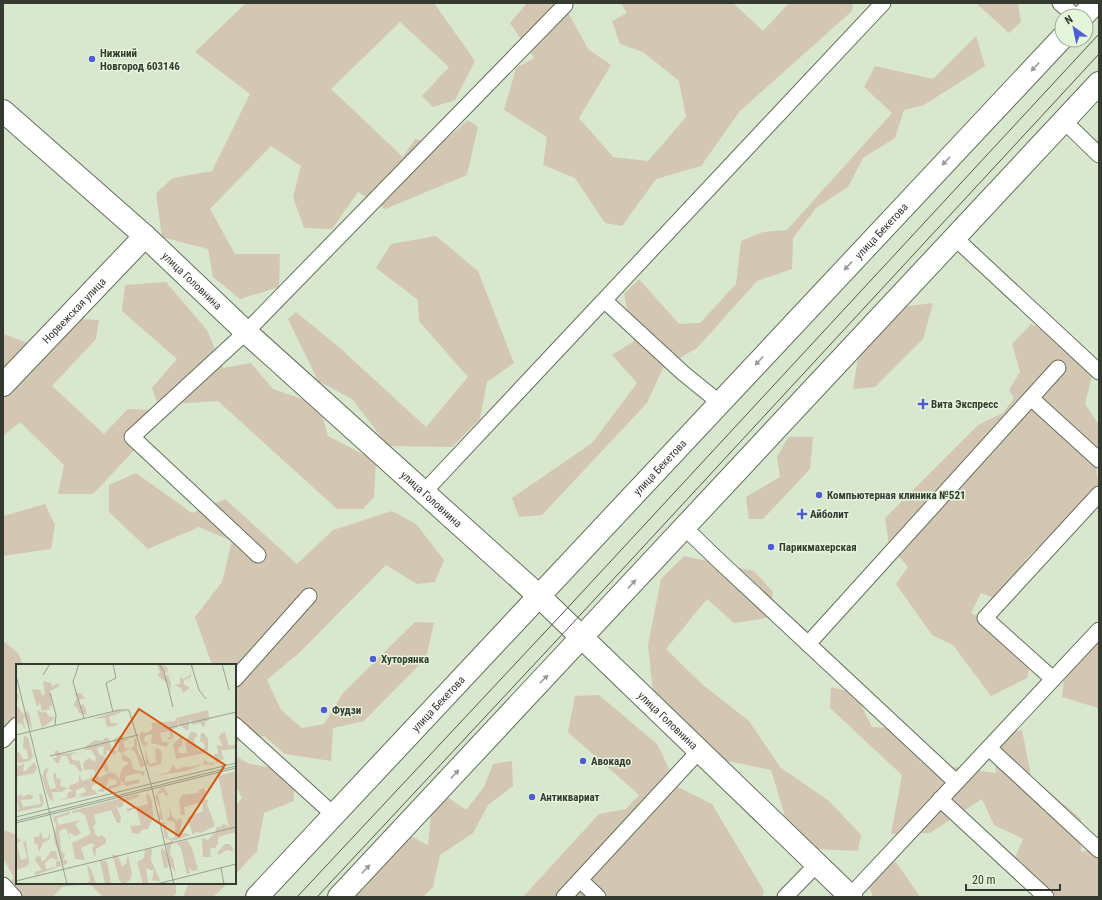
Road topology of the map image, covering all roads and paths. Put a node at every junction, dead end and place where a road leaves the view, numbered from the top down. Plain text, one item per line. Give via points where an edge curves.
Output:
1 (883, 3) edge
2 (565, 5) dead end
3 (1054, 47) edge
4 (1099, 83) edge
5 (3, 111) edge
6 (1064, 121) junction
7 (1099, 155) edge
8 (145, 236) junction
9 (955, 238) junction
10 (605, 301) junction
11 (246, 332) junction
12 (1058, 368) dead end
13 (1099, 372) edge
14 (3, 385) edge
15 (1031, 398) junction
16 (720, 403) junction
17 (1099, 460) edge
18 (424, 492) junction
19 (1099, 494) edge
20 (685, 528) junction
21 (258, 555) dead end
22 (310, 596) dead end
23 (539, 596) junction
24 (1099, 630) edge
25 (582, 638) junction
26 (808, 644) junction
27 (236, 678) edge
28 (1053, 679) junction
29 (236, 726) edge
30 (16, 727) edge
31 (3, 740) edge
32 (989, 748) junction
33 (700, 750) junction
34 (956, 782) junction
35 (940, 799) junction
36 (334, 815) junction
37 (1099, 850) edge
38 (817, 864) junction
39 (580, 880) junction
40 (3, 885) edge
41 (850, 896) edge
42 (14, 897) edge
43 (257, 897) edge
44 (339, 897) edge
45 (564, 897) edge
46 (598, 897) edge
47 (785, 897) edge
48 (1046, 897) edge

1 - 10 lane
2 - 11 lane
3 -> 16 main road, улица Бекетова
4 - 6 main road
5 - 8 main road, улица Головнина
6 - 7 lane
6 - 9 main road
8 - 11 main road, улица Головнина
8 - 14 main road, Норвежская улица
9 - 13 lane
9 - 20 main road
10 - 16 lane
10 - 18 lane
11 - 18 main road, улица Головнина
11 - 21 lane via 132,438
12 - 15 lane
15 - 17 lane
15 - 26 lane
16 - 23 main road, улица Бекетова
18 - 23 main road, улица Головнина
19 - 28 lane via 985,618
25 -> 20 main road
20 - 26 lane
22 - 27 lane
23 - 25 main road, улица Головнина
23 - 36 main road, улица Бекетова
24 - 28 lane
25 - 33 main road, улица Головнина
44 -> 25 main road
26 - 34 lane
28 - 32 lane
29 - 36 lane
30 - 31 lane
32 - 34 lane
32 - 37 lane
33 - 38 main road, улица Головнина
33 - 39 lane
34 - 35 lane
35 - 41 lane
35 - 48 lane
36 - 43 main road, улица Бекетова
38 - 41 main road, улица Головнина
38 - 47 lane
39 - 45 lane
39 - 46 lane
40 - 42 lane

